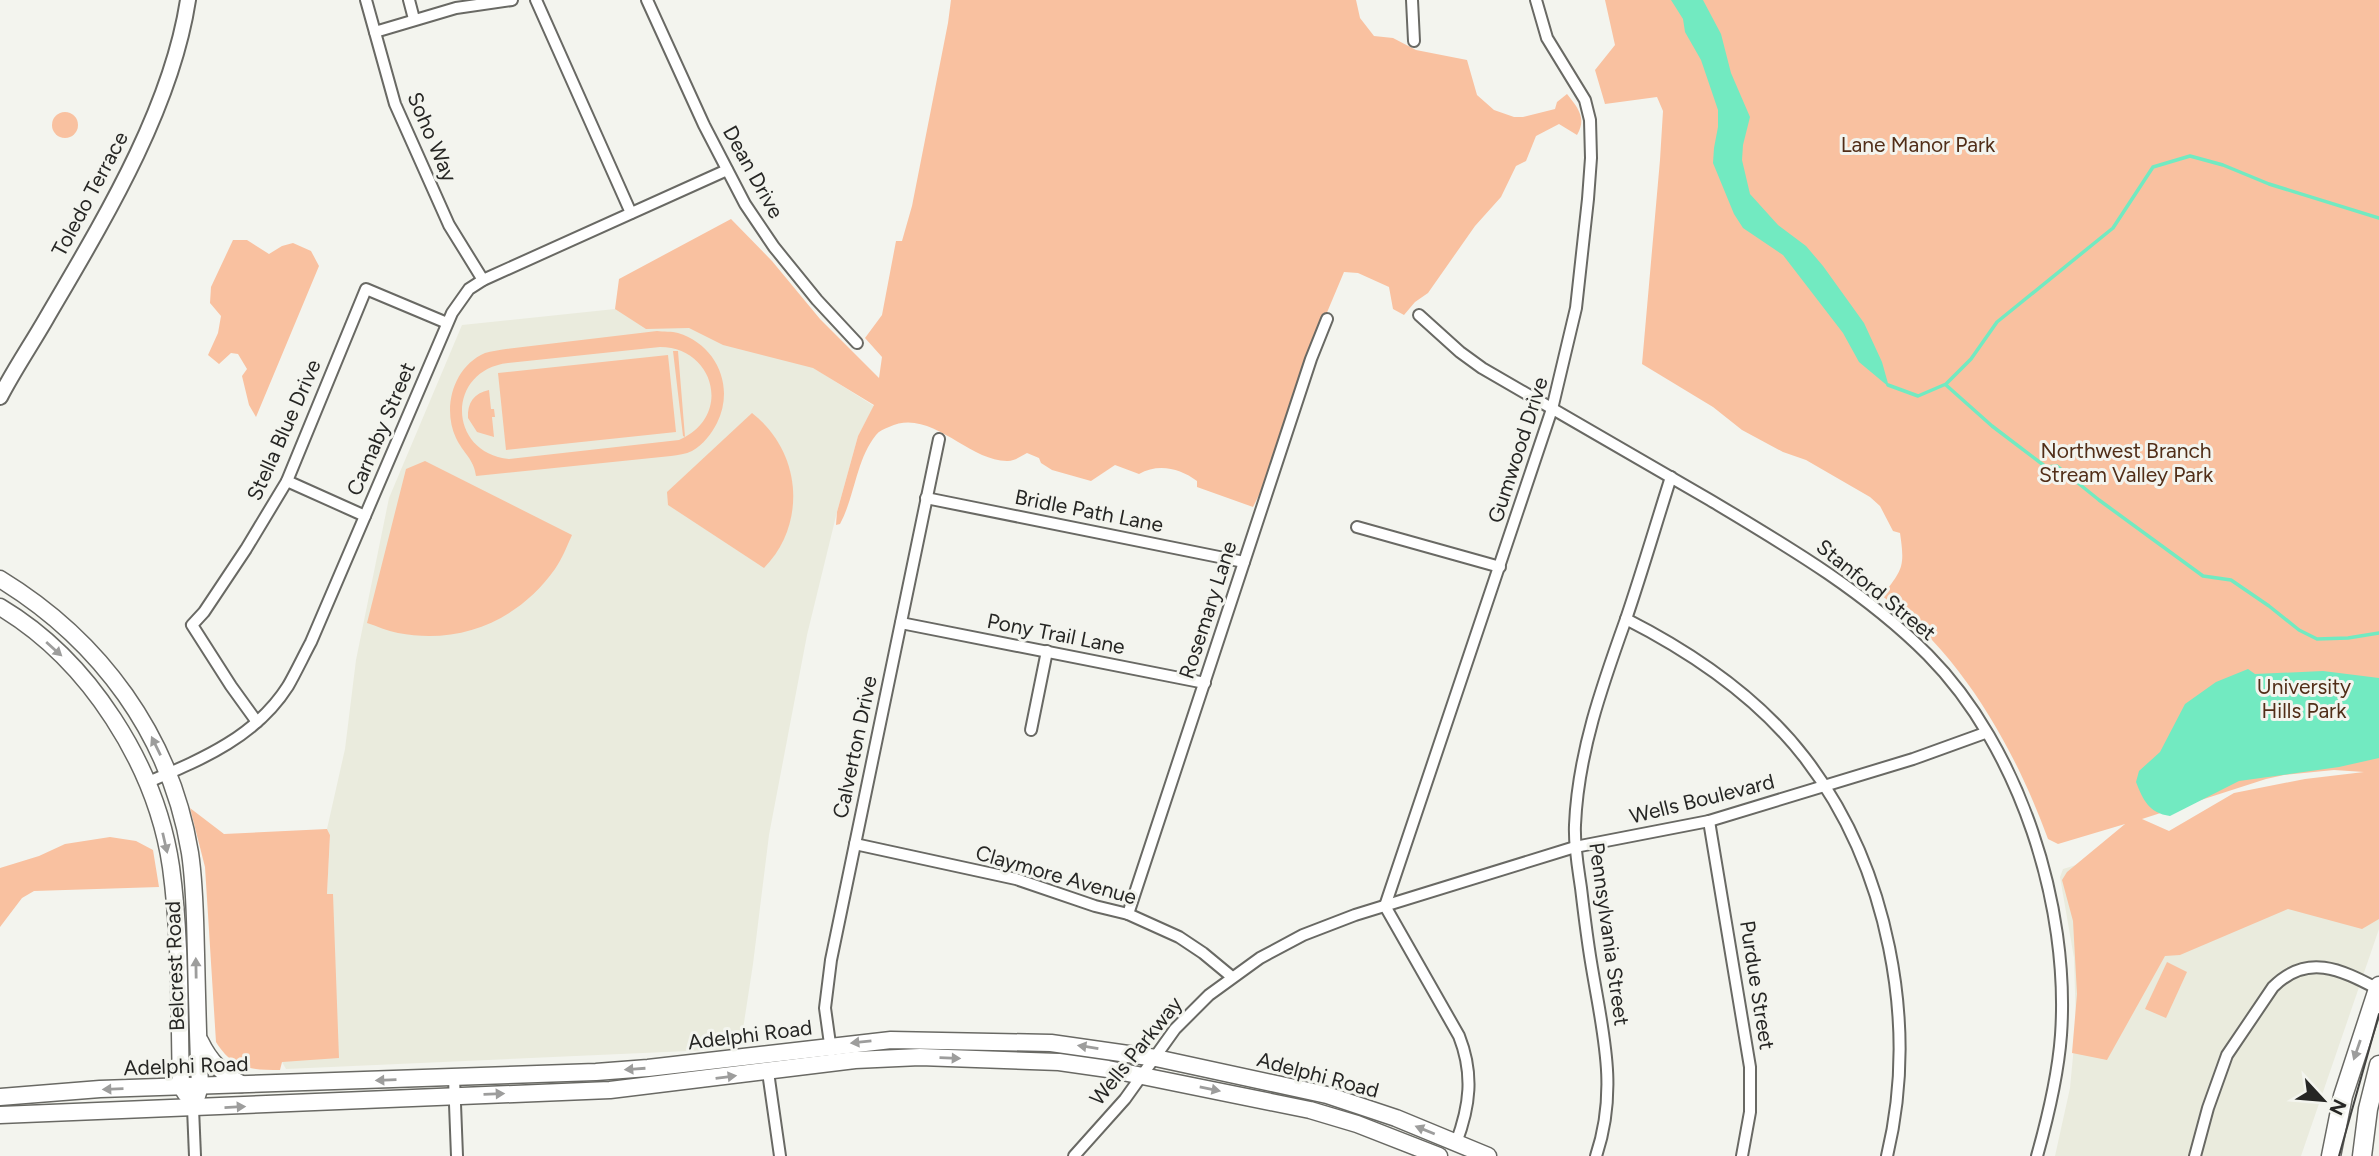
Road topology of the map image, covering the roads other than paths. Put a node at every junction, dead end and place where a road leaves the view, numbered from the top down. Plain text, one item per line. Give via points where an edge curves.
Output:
1 (188, 0) edge
2 (366, 0) edge
3 (409, 0) edge
4 (512, 0) edge
5 (536, 0) edge
6 (647, 0) edge
7 (1412, 0) edge
8 (1536, 0) edge
9 (414, 19) junction
10 (375, 32) junction
11 (1414, 41) dead end
12 (727, 170) junction
13 (631, 213) junction
14 (482, 280) junction
15 (1419, 315) dead end
16 (1328, 319) dead end
17 (447, 323) junction
18 (856, 343) dead end
19 (0, 397) edge
20 (1552, 409) junction
21 (939, 439) dead end
22 (1671, 477) junction
23 (287, 481) junction
24 (926, 498) junction
25 (365, 516) junction
26 (1357, 527) dead end
27 (1244, 562) junction
28 (1500, 567) junction
29 (0, 579) edge
30 (0, 607) edge
31 (1626, 619) junction
32 (901, 623) junction
33 (1047, 651) junction
34 (1205, 683) junction
35 (257, 722) junction
36 (1031, 730) dead end
37 (1985, 733) junction
38 (169, 774) junction
39 (146, 783) junction
40 (1824, 787) junction
41 (1709, 821) junction
42 (855, 844) junction
43 (1576, 847) junction
44 (1385, 906) junction
45 (1128, 914) junction
46 (1231, 976) junction
47 (2378, 988) edge
48 (198, 1036) junction
49 (831, 1046) junction
50 (1156, 1058) junction
51 (833, 1064) junction
52 (2379, 1065) edge
53 (768, 1072) junction
54 (1143, 1076) junction
55 (454, 1078) junction
56 (244, 1085) junction
57 (181, 1086) junction
58 (201, 1086) junction
59 (455, 1096) junction
60 (0, 1097) edge
61 (194, 1108) junction
62 (0, 1115) edge
63 (1456, 1143) junction
64 (2331, 1152) edge
65 (2361, 1152) edge
66 (195, 1156) edge
67 (457, 1156) edge
68 (780, 1156) edge
69 (1074, 1156) edge
70 (1439, 1156) edge
71 (1488, 1156) edge
72 (1596, 1156) edge
73 (1742, 1156) edge
74 (1886, 1156) edge
75 (2037, 1156) edge
76 (2196, 1156) edge

1 - 19 street, Toledo Terrace via 148,130
2 - 10 street, Soho Way
3 - 9 street
4 - 9 street
5 - 13 street
6 - 12 street, Dean Drive
7 - 11 street
8 - 20 street, Gumwood Drive via 1547,38 1585,100 1590,132 1576,308
9 - 10 street
10 - 14 street, Soho Way via 395,104 449,225
12 - 13 street, Carnaby Street
12 - 18 street, Dean Drive via 774,247
13 - 14 street, Carnaby Street
14 - 17 street, Carnaby Street via 469,289
15 - 20 street, Stanford Street via 1470,360
16 - 27 street, Rosemary Lane
17 - 23 street, Stella Blue Drive via 366,289
17 - 25 street, Carnaby Street
20 - 22 street, Stanford Street
20 - 28 street, Gumwood Drive
21 - 24 street, Calverton Drive
22 - 31 street, Pennsylvania Street
22 - 37 street, Stanford Street via 1798,552 1878,611 1945,674
23 - 25 street
23 - 35 street, Stella Blue Drive via 192,625
24 - 27 street, Bridle Path Lane
24 - 32 street, Calverton Drive
25 - 35 street, Carnaby Street via 287,688
26 - 28 street
27 - 34 street, Rosemary Lane
28 - 44 street, Gumwood Drive
38 -> 29 main road, Belcrest Road via 112,675 41,606
30 -> 39 main road, Belcrest Road via 42,638 91,687 128,742
31 - 40 street via 1735,688 1783,733
31 - 43 street, Pennsylvania Street via 1587,742
32 - 33 street, Pony Trail Lane
32 - 42 street, Calverton Drive
33 - 34 street, Pony Trail Lane
33 - 36 street
34 - 45 street, Rosemary Lane
35 - 38 street, Carnaby Street via 236,740
37 - 40 street, Wells Boulevard
37 - 75 street, Stanford Street via 2036,840 2056,931 2061,1035
38 - 39 street, Carnaby Street
48 -> 38 main road, Belcrest Road via 190,855
39 -> 57 main road, Belcrest Road via 172,875
40 - 41 street, Wells Boulevard
40 - 74 street via 1867,871 1894,971 1898,1064
41 - 43 street, Wells Boulevard
41 - 73 street, Purdue Street via 1750,1067 1750,1112
42 - 45 street, Claymore Avenue via 1016,879
42 - 49 street, Calverton Drive via 827,984 825,1008
43 - 44 street, Wells Boulevard
43 - 72 street, Pennsylvania Street via 1608,1063 1608,1104
44 - 46 street, Wells Parkway via 1303,935
44 - 63 street via 1466,1052 1470,1089
45 - 46 street, Claymore Avenue via 1179,937
46 - 50 street, Wells Parkway via 1192,1010
47 -> 64 main road via 2343,1096
47 - 76 street via 2335,970 2304,968 2289,973 2273,987 2228,1055
48 - 56 main road via 215,1066
48 - 58 main road, Belcrest Road
50 -> 49 main road, Adelphi Road via 1074,1045 1006,1041 914,1039
49 - 51 street, Calverton Drive
49 -> 55 main road, Adelphi Road via 648,1068
50 - 54 street, Wells Parkway
63 -> 50 main road, Adelphi Road via 1327,1095
51 - 53 main road, Adelphi Road
51 -> 54 main road, Adelphi Road via 899,1056 1045,1062
52 - 65 main road
59 -> 53 main road, Adelphi Road via 610,1090
53 - 68 street
54 - 69 street, Wells Parkway
54 -> 70 main road, Adelphi Road via 1336,1116
55 -> 56 main road, Adelphi Road
55 - 59 street
56 - 58 main road, Adelphi Road
57 - 58 main road, Adelphi Road
57 -> 60 main road, Adelphi Road
57 - 61 main road, Belcrest Road
58 - 61 main road, Belcrest Road
61 -> 59 main road, Adelphi Road
59 - 67 street
61 - 62 main road, Adelphi Road
61 - 66 street
63 - 71 main road, Adelphi Road

